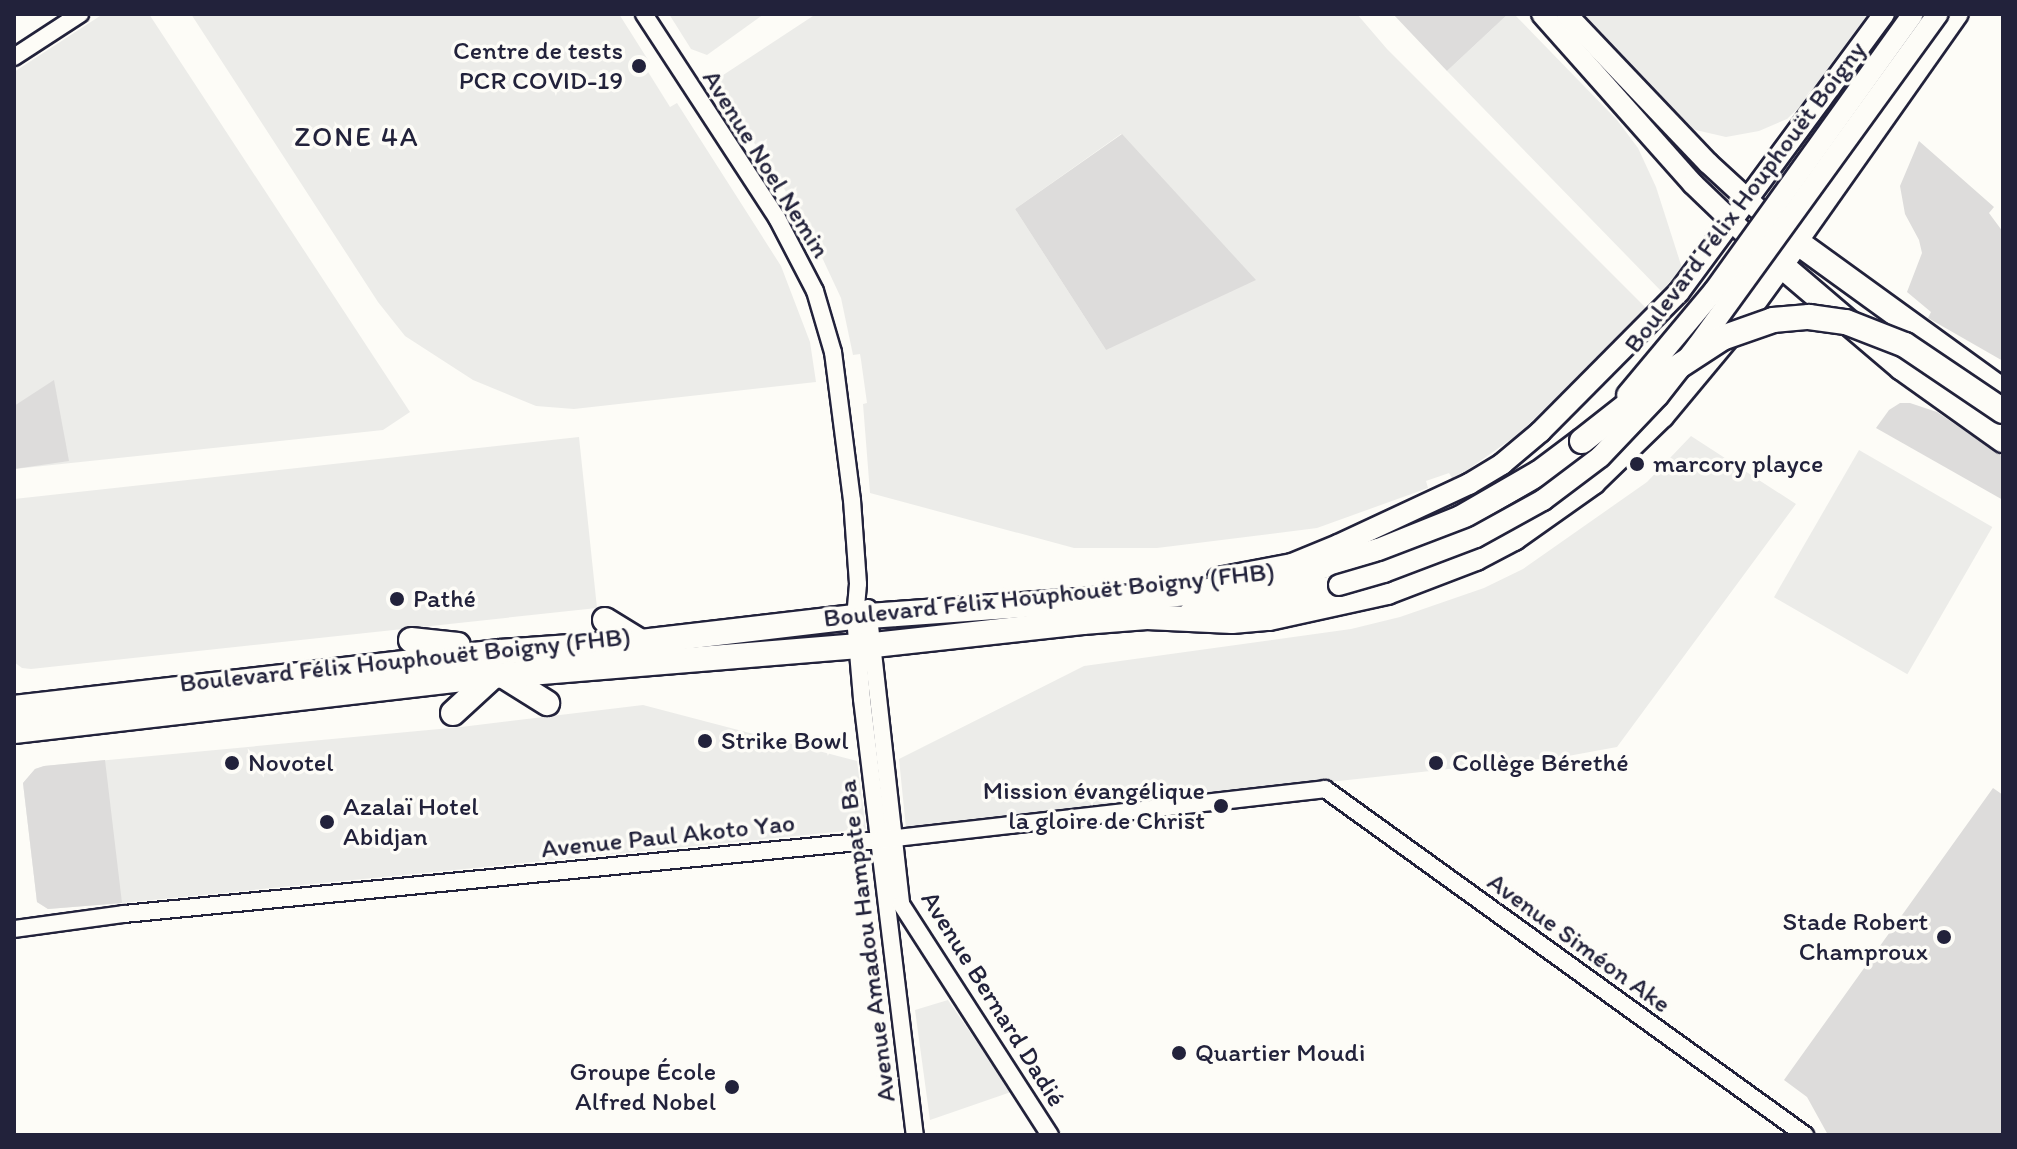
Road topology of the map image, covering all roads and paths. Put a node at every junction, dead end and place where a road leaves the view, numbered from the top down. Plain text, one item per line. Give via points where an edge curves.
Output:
1 (80, 14) edge
2 (644, 14) edge
3 (1542, 14) edge
4 (1566, 14) edge
5 (1884, 14) edge
6 (1913, 14) edge
7 (1938, 14) edge
8 (1958, 14) edge
9 (14, 57) edge
10 (1748, 200) junction
11 (1732, 222) junction
12 (1797, 242) junction
13 (1781, 265) junction
14 (2003, 391) edge
15 (2003, 411) edge
16 (2003, 440) edge
17 (1582, 441) junction
18 (1098, 597) junction
19 (863, 616) junction
20 (1147, 617) junction
21 (605, 620) dead end
22 (411, 640) dead end
23 (641, 642) junction
24 (866, 646) junction
25 (499, 668) junction
26 (547, 703) dead end
27 (14, 708) edge
28 (453, 713) dead end
29 (14, 731) edge
30 (1325, 789) joint
31 (886, 839) junction
32 (898, 887) joint
33 (14, 929) edge
34 (915, 1135) edge
35 (1050, 1135) edge
36 (1805, 1135) edge

1 - 9 street
2 - 19 street, Avenue Noel Nemin via 777,218 815,291 844,414
3 - 11 main road
4 - 10 main road
5 - 10 main road, Boulevard Félix Houphouët Boigny (FHB)
6 - 17 main road, Boulevard Félix Houphouët Boigny, bridge via 1697,313
7 - 20 main road, Boulevard Félix Houphouët Boigny (FHB), bridge via 1658,396 1608,449 1543,500 1476,537 1339,585
8 - 12 main road
10 - 11 main road, Boulevard Félix Houphouët Boigny (FHB)
10 - 12 main road
11 - 13 main road
11 - 18 main road, Boulevard Félix Houphouët Boigny (FHB) via 1679,292 1611,364 1540,432 1469,484 1292,564
12 - 13 highway
12 - 14 highway
13 - 16 highway via 1902,368
13 - 20 highway via 1662,415 1593,482 1548,517 1476,558 1387,592 1325,608 1232,621
15 - 17 highway, Boulevard Félix Houphouët Boigny (FHB), bridge via 1905,345 1846,322 1809,317 1773,320 1722,338
17 - 18 highway, Boulevard Félix Houphouët Boigny (FHB) via 1497,500 1379,551 1260,583
18 - 19 highway, Boulevard Félix Houphouët Boigny (FHB)
19 - 23 highway, Boulevard Félix Houphouët Boigny (FHB)
19 - 24 street, Avenue Noel Nemin
20 - 24 highway, Boulevard Félix Houphouët Boigny (FHB)
21 - 23 highway
22 - 25 highway
23 - 25 highway, Boulevard Félix Houphouët Boigny (FHB)
24 - 25 highway, Boulevard Félix Houphouët Boigny (FHB)
24 - 31 street, Avenue Amadou Hampate Ba
25 - 26 highway
25 - 27 highway, Boulevard Félix Houphouët Boigny (FHB)
25 - 28 highway
25 - 29 highway, Boulevard Félix Houphouët Boigny (FHB)
30 - 31 street, Avenue Paul Akoto Yao
30 - 36 street, Avenue Siméon Ake
31 - 32 street, Avenue Amadou Hampate Ba
31 - 33 street, Avenue Paul Akoto Yao
31 - 34 street, Avenue Amadou Hampate Ba
32 - 35 street, Avenue Bernard Dadié via 901,904 942,973

